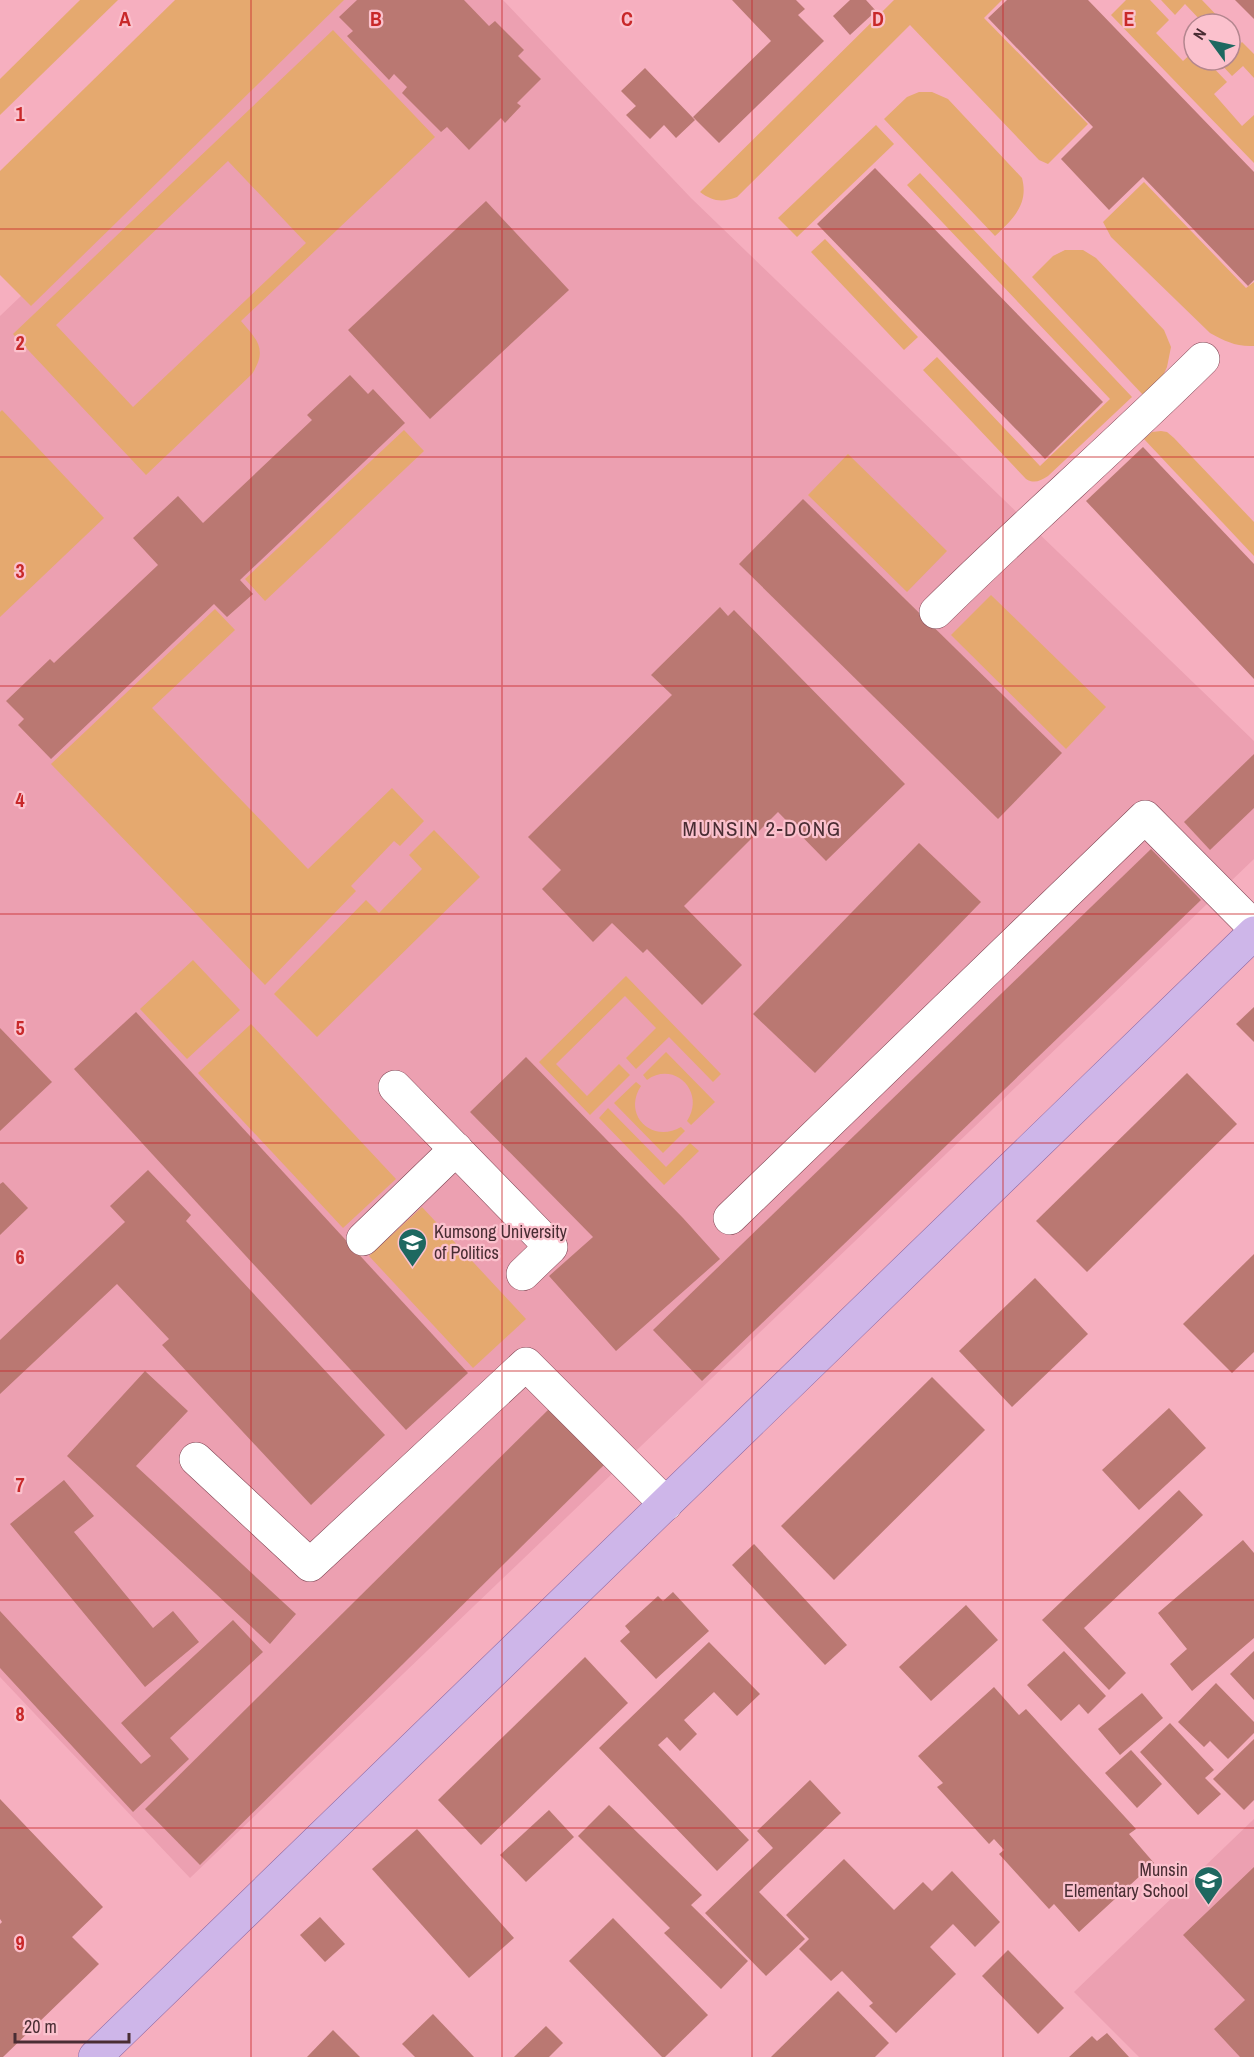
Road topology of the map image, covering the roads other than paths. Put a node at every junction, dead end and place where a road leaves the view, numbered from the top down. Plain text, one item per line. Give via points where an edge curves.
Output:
1 (1203, 359) dead end
2 (936, 612) dead end
3 (1254, 927) edge
4 (1254, 933) edge
5 (395, 1087) dead end
6 (456, 1149) junction
7 (730, 1218) dead end
8 (363, 1239) dead end
9 (524, 1274) dead end
10 (196, 1459) dead end
11 (666, 1504) junction
12 (95, 2057) edge

1 - 2 lane
3 - 7 lane via 1145,817
4 - 11 main road
5 - 6 lane
6 - 8 lane
6 - 9 lane via 551,1247
10 - 11 lane via 310,1565 526,1364
11 - 12 main road

